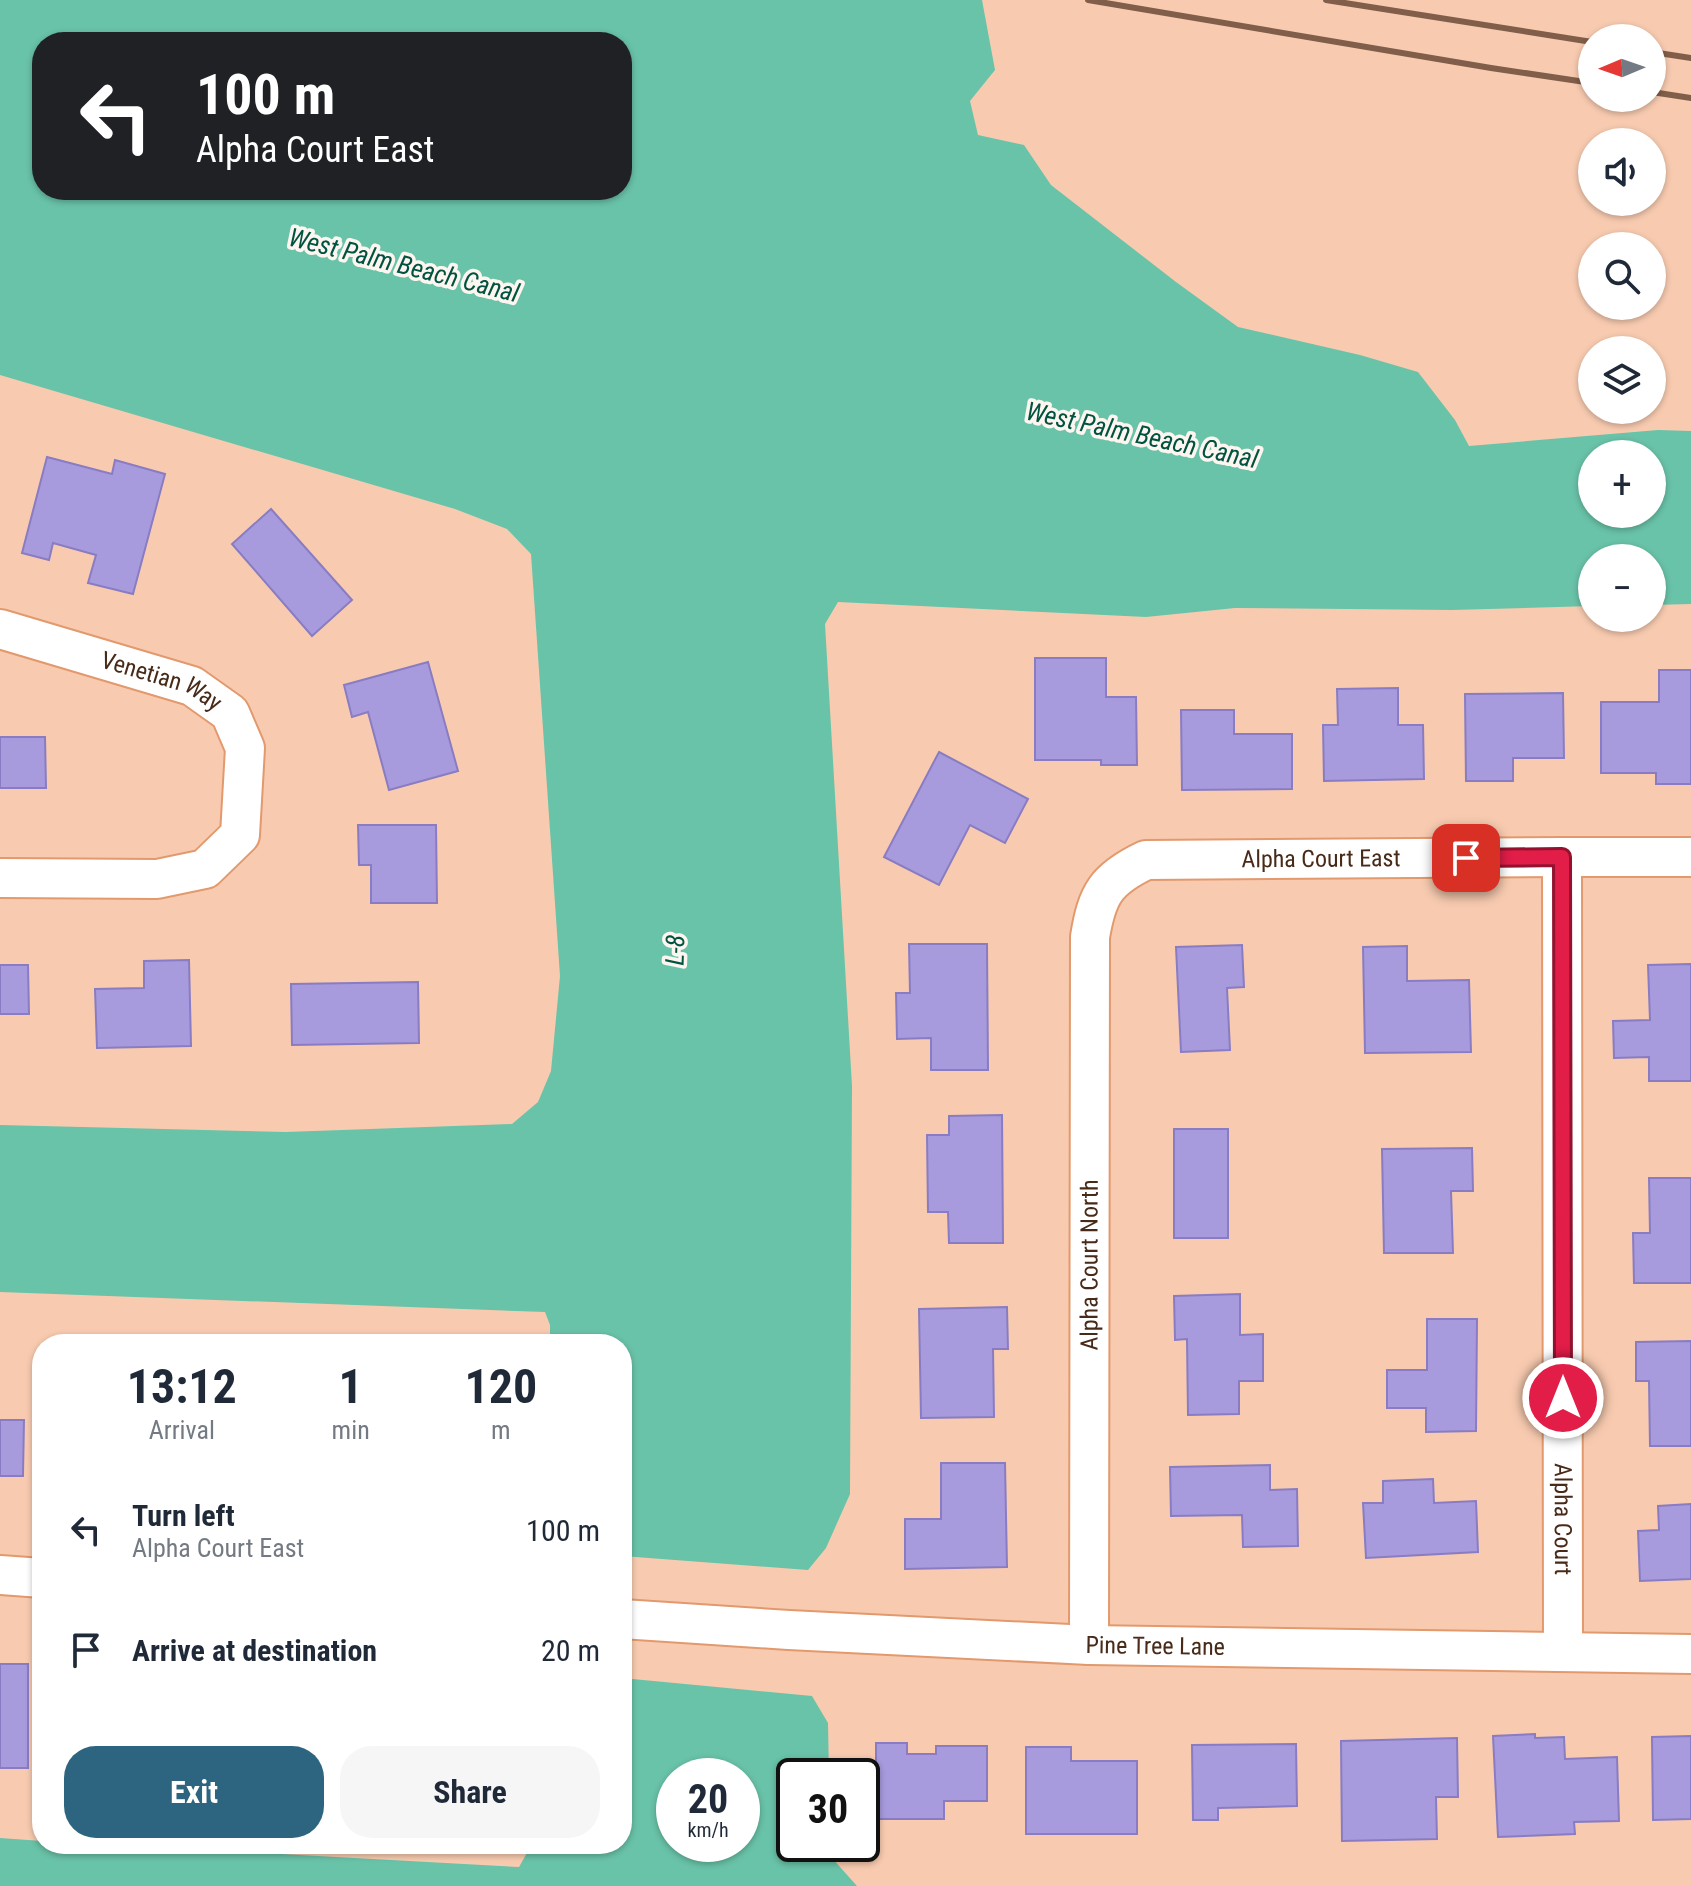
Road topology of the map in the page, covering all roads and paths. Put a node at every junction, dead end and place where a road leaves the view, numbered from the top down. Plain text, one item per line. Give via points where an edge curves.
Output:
1 (0, 629) edge
2 (1562, 857) junction
3 (1691, 857) edge
4 (0, 878) edge
5 (1106, 889) joint
6 (0, 1575) edge
7 (32, 1577) edge
8 (632, 1620) edge
9 (1089, 1645) junction
10 (1563, 1652) junction
11 (1691, 1654) edge

1 - 4 street, Venetian Way via 192,686 230,713 245,748 240,835 205,869 157,879
2 - 3 street, Alpha Court East
2 - 5 street, Alpha Court East via 1146,860 1123,871
2 - 10 street, Alpha Court
5 - 9 street, Alpha Court North via 1094,911 1090,937
6 - 7 street
8 - 9 street, Pine Tree Lane
9 - 10 street, Pine Tree Lane
10 - 11 street, Pine Tree Lane

